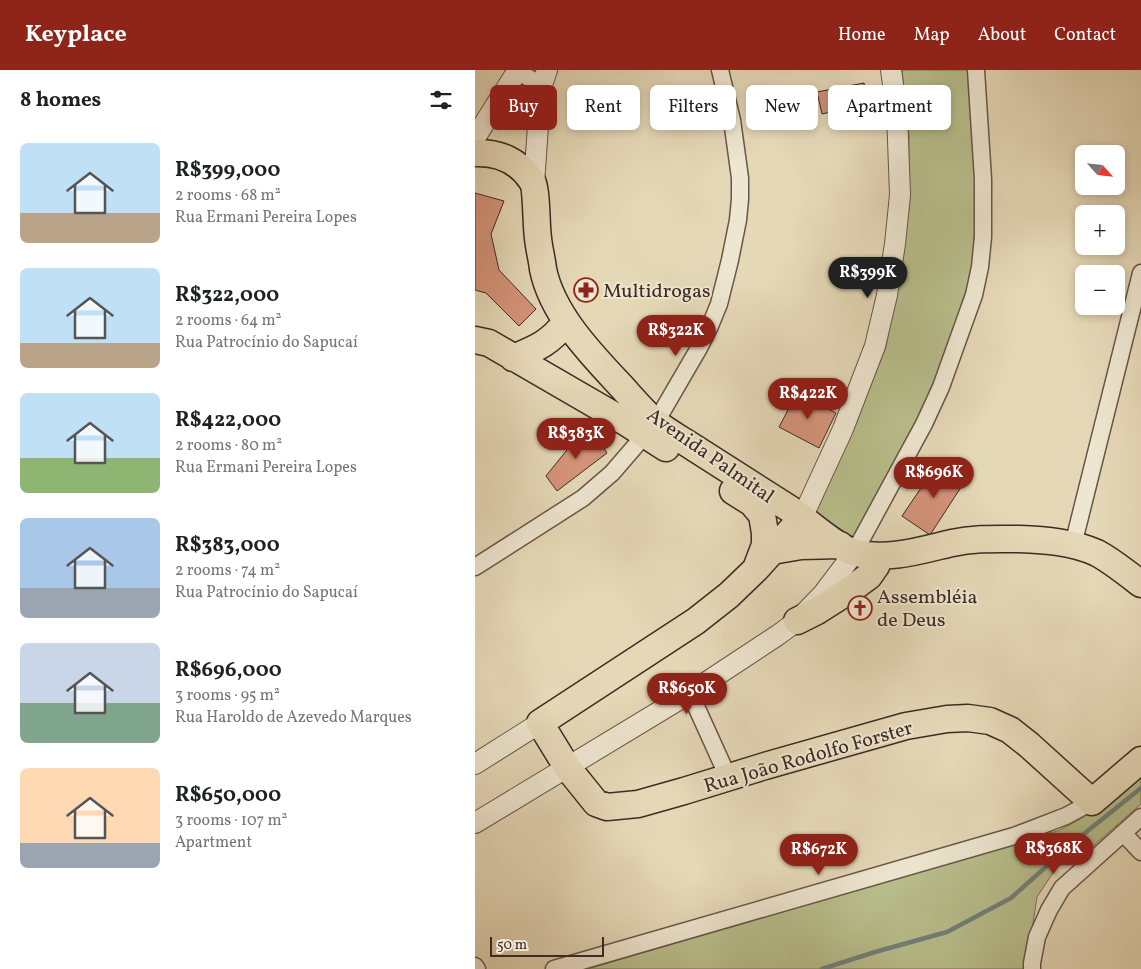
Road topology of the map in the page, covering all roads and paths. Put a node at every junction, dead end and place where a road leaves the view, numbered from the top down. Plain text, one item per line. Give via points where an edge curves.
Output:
1 (516, 70) edge
2 (720, 70) edge
3 (891, 70) edge
4 (976, 70) edge
5 (545, 78) edge
6 (475, 138) edge
7 (475, 153) edge
8 (534, 184) junction
9 (1141, 272) edge
10 (566, 322) junction
11 (475, 340) edge
12 (513, 358) junction
13 (650, 428) junction
14 (802, 518) junction
15 (1073, 545) junction
16 (847, 549) junction
17 (880, 557) junction
18 (764, 560) junction
19 (475, 567) edge
20 (1141, 584) edge
21 (797, 621) junction
22 (690, 693) junction
23 (540, 723) junction
24 (1141, 760) edge
25 (475, 764) edge
26 (567, 767) junction
27 (728, 777) junction
28 (1092, 802) junction
29 (1141, 817) edge
30 (475, 823) edge
31 (1123, 833) junction
32 (1141, 852) edge
33 (554, 969) edge
34 (1032, 969) edge

1 - 5 street
1 - 6 street
2 - 13 street via 733,120 740,178 738,220 716,312 699,348
3 - 14 street via 897,112 900,195 887,295 875,346 843,429
4 - 16 street via 983,237 973,295 941,387 924,424
5 - 8 street, Avenida Palmital via 539,111
7 - 8 main road via 489,153 510,160 524,170
8 - 10 main road, Avenida Palmital via 544,273
9 - 15 street
10 - 12 main road via 547,342
10 - 13 main road, Avenida Palmital
11 - 12 main road, Avenida Palmital via 489,343
12 - 13 main road, Avenida Palmital
13 - 14 main road, Avenida Palmital
13 - 18 main road, Avenida Palmital via 758,509 765,533
13 - 19 street via 612,474 583,498
14 - 16 main road, Avenida Palmital
14 - 18 main road
15 - 17 main road via 1043,540 986,538
15 - 20 main road via 1097,553
16 - 17 main road
16 - 18 main road via 801,546
16 - 21 street via 823,594
17 - 21 main road via 869,576
18 - 23 main road via 729,595 695,622
21 - 22 street
22 - 26 street
22 - 27 street
23 - 25 street
23 - 26 main road, Rua João Rodolfo Forster
24 - 28 main road
26 - 27 main road, Rua João Rodolfo Forster via 596,803 607,807 638,804
26 - 30 street
27 - 28 main road, Rua João Rodolfo Forster via 906,726 968,718 990,721 1010,730
28 - 33 street via 1014,836
29 - 31 street
31 - 32 street
31 - 34 street via 1062,888 1037,937

